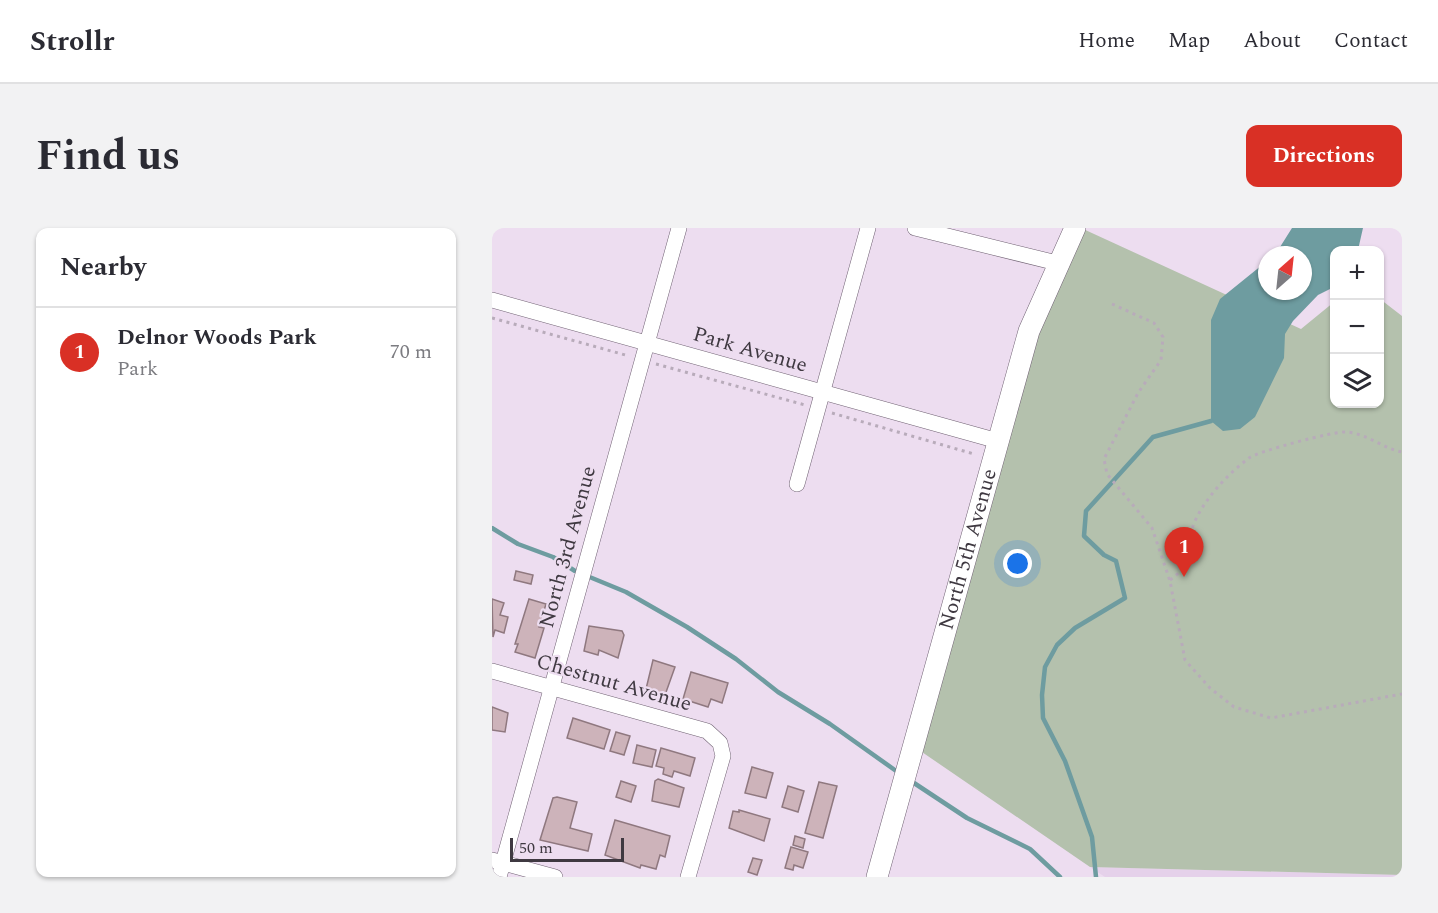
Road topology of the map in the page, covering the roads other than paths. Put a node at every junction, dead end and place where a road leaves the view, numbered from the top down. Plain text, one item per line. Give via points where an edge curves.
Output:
1 (679, 228) edge
2 (868, 228) edge
3 (915, 228) edge
4 (1075, 228) edge
5 (1057, 263) junction
6 (492, 300) edge
7 (647, 343) junction
8 (822, 392) junction
9 (998, 441) junction
10 (797, 484) dead end
11 (492, 671) edge
12 (550, 688) junction
13 (498, 866) edge
14 (555, 877) edge
15 (688, 877) edge
16 (877, 877) edge

1 - 7 street, North 3rd Avenue
2 - 8 street
3 - 5 street
4 - 5 main road, North 5th Avenue
5 - 9 main road, North 5th Avenue via 1029,331
6 - 7 street, Park Avenue
7 - 8 street, Park Avenue
7 - 12 street, North 3rd Avenue
8 - 9 street, Park Avenue
8 - 10 street
9 - 16 main road, North 5th Avenue
11 - 12 street, Chestnut Avenue
12 - 13 street, North 3rd Avenue
12 - 15 street, Chestnut Avenue via 707,731 720,744 723,756
13 - 14 street

